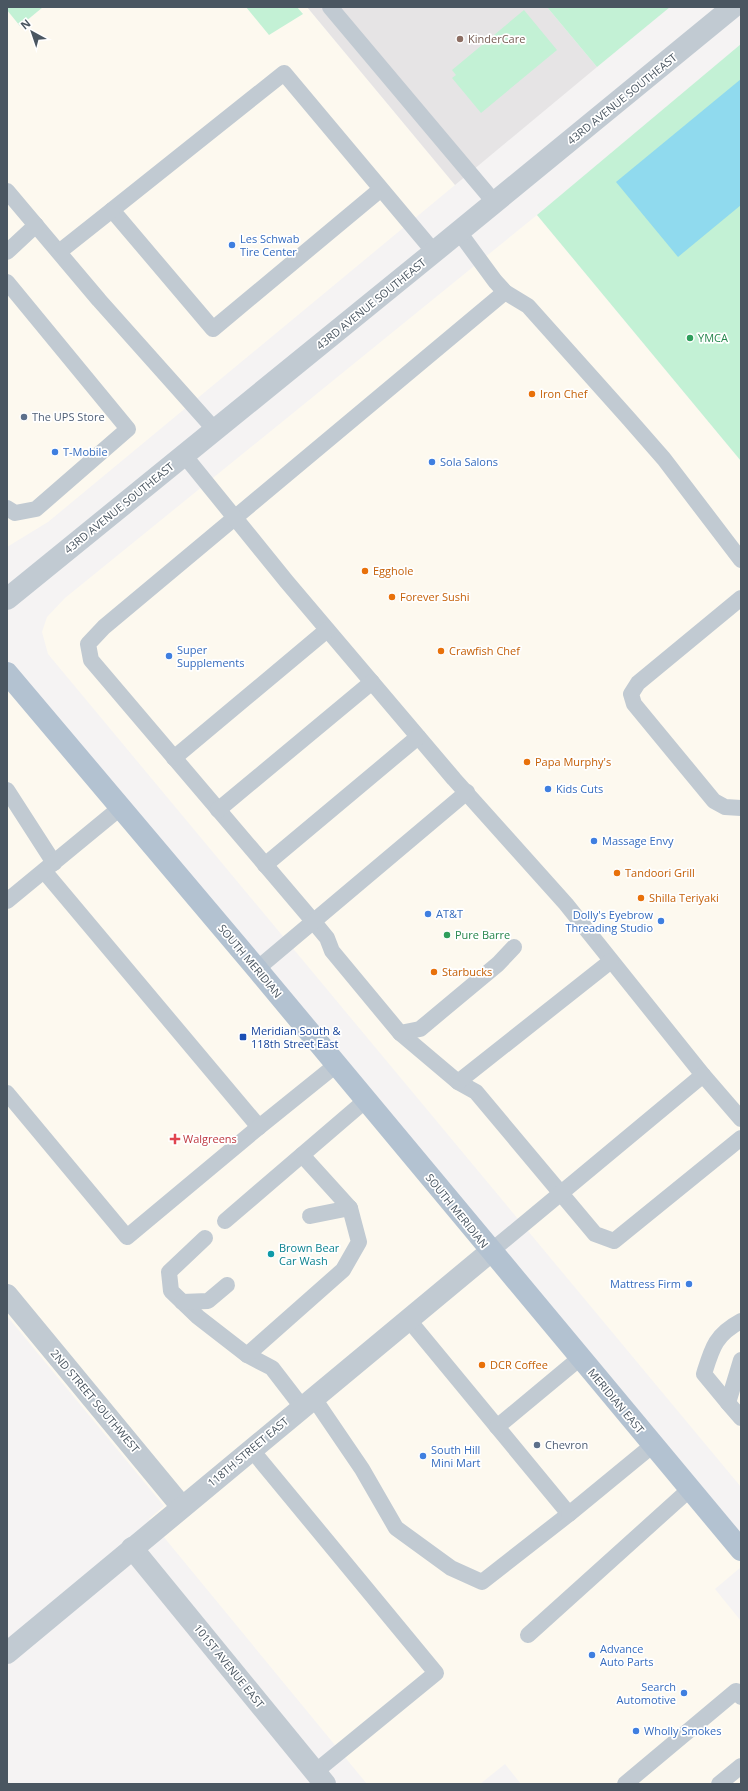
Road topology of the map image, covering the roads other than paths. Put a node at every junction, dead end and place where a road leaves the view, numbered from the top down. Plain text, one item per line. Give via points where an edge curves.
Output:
1 (330, 7) edge
2 (733, 7) edge
3 (381, 189) junction
4 (7, 190) edge
5 (495, 203) junction
6 (112, 210) junction
7 (36, 225) junction
8 (459, 232) junction
9 (7, 252) edge
10 (59, 252) junction
11 (434, 252) junction
12 (7, 282) edge
13 (505, 292) junction
14 (215, 430) junction
15 (184, 455) junction
16 (7, 508) edge
17 (234, 518) junction
18 (741, 560) edge
19 (741, 598) edge
20 (7, 599) edge
21 (327, 630) junction
22 (7, 673) edge
23 (372, 682) junction
24 (418, 737) junction
25 (174, 758) junction
26 (7, 790) edge
27 (467, 792) junction
28 (120, 808) junction
29 (741, 808) edge
30 (218, 810) junction
31 (265, 865) junction
32 (49, 867) junction
33 (7, 901) edge
34 (313, 921) junction
35 (514, 947) dead end
36 (611, 961) junction
37 (256, 969) junction
38 (400, 1033) junction
39 (336, 1065) junction
40 (703, 1075) junction
41 (458, 1082) junction
42 (7, 1093) edge
43 (366, 1100) junction
44 (741, 1119) edge
45 (259, 1127) junction
46 (741, 1138) edge
47 (302, 1155) junction
48 (561, 1193) junction
49 (350, 1208) junction
50 (310, 1216) dead end
51 (225, 1221) dead end
52 (205, 1238) dead end
53 (490, 1252) junction
54 (227, 1285) dead end
55 (7, 1295) edge
56 (182, 1302) junction
57 (408, 1319) junction
58 (741, 1321) edge
59 (247, 1355) junction
60 (580, 1358) junction
61 (741, 1360) edge
62 (308, 1402) junction
63 (728, 1403) junction
64 (741, 1418) edge
65 (497, 1427) junction
66 (653, 1445) junction
67 (251, 1449) junction
68 (690, 1489) junction
69 (182, 1507) junction
70 (569, 1514) junction
71 (132, 1548) junction
72 (741, 1550) edge
73 (528, 1635) dead end
74 (7, 1653) edge
75 (741, 1697) edge
76 (741, 1766) edge
77 (320, 1778) edge
78 (625, 1784) edge
79 (719, 1784) edge

1 - 5 lane
2 - 5 street, 43RD AVENUE SOUTHEAST
3 - 6 lane via 284,72
3 - 6 lane via 213,329
3 - 11 lane
4 - 7 lane
5 - 8 street, 43RD AVENUE SOUTHEAST
6 - 10 lane
7 - 9 lane
7 - 10 lane
8 - 11 street, 43RD AVENUE SOUTHEAST
8 - 13 lane
10 - 14 lane
11 - 14 street, 43RD AVENUE SOUTHEAST
12 - 16 lane via 128,429 36,509 15,513
13 - 17 lane
13 - 18 lane via 528,306 629,419 664,459
14 - 15 street, 43RD AVENUE SOUTHEAST
15 - 17 lane
15 - 20 street, 43RD AVENUE SOUTHEAST
17 - 21 lane
17 - 25 lane via 88,644 91,660
19 - 29 lane via 638,683 631,694 634,704 714,801 725,807
21 - 23 lane
21 - 25 lane
22 - 28 main road, SOUTH MERIDIAN
23 - 24 lane
23 - 30 lane
24 - 27 lane
24 - 31 lane
25 - 30 lane
26 - 32 lane
27 - 34 lane
27 - 36 lane via 566,904
28 - 32 lane
28 - 37 main road, SOUTH MERIDIAN
30 - 31 lane
31 - 34 lane
32 - 33 lane
32 - 45 lane
34 - 37 lane
34 - 38 lane via 327,938 332,951
35 - 38 lane via 498,964 420,1029
36 - 40 lane
36 - 41 lane
37 - 39 main road, SOUTH MERIDIAN
38 - 41 lane
39 - 43 main road, SOUTH MERIDIAN
39 - 45 lane
40 - 44 lane
40 - 48 lane
41 - 48 lane via 476,1092
42 - 45 lane via 128,1237
43 - 47 lane
43 - 53 main road, SOUTH MERIDIAN
46 - 48 lane via 614,1241 596,1234
47 - 49 lane
47 - 51 lane
48 - 53 lane
49 - 50 lane
49 - 59 lane via 359,1242 344,1270
52 - 56 lane via 169,1272 171,1291
53 - 57 street, 118TH STREET EAST
53 - 60 main road, MERIDIAN EAST
54 - 56 lane via 208,1301
55 - 69 street, 2ND STREET SOUTHWEST
56 - 59 lane
57 - 62 street, 118TH STREET EAST
57 - 65 lane
58 - 63 lane via 731,1326 713,1345 704,1374
59 - 62 lane via 272,1368
60 - 65 lane
60 - 66 main road, MERIDIAN EAST
61 - 63 lane
62 - 67 street, 118TH STREET EAST
62 - 70 lane via 362,1469 396,1528 451,1568 482,1582
63 - 64 lane
65 - 70 lane
66 - 68 main road, MERIDIAN EAST
66 - 70 lane
67 - 69 street, 118TH STREET EAST
67 - 77 lane via 436,1673
68 - 72 main road, MERIDIAN EAST
68 - 73 lane
69 - 71 street, 118TH STREET EAST
71 - 74 street, 118TH STREET EAST
71 - 77 street, 101ST AVENUE EAST
75 - 78 lane via 736,1691
76 - 79 lane

